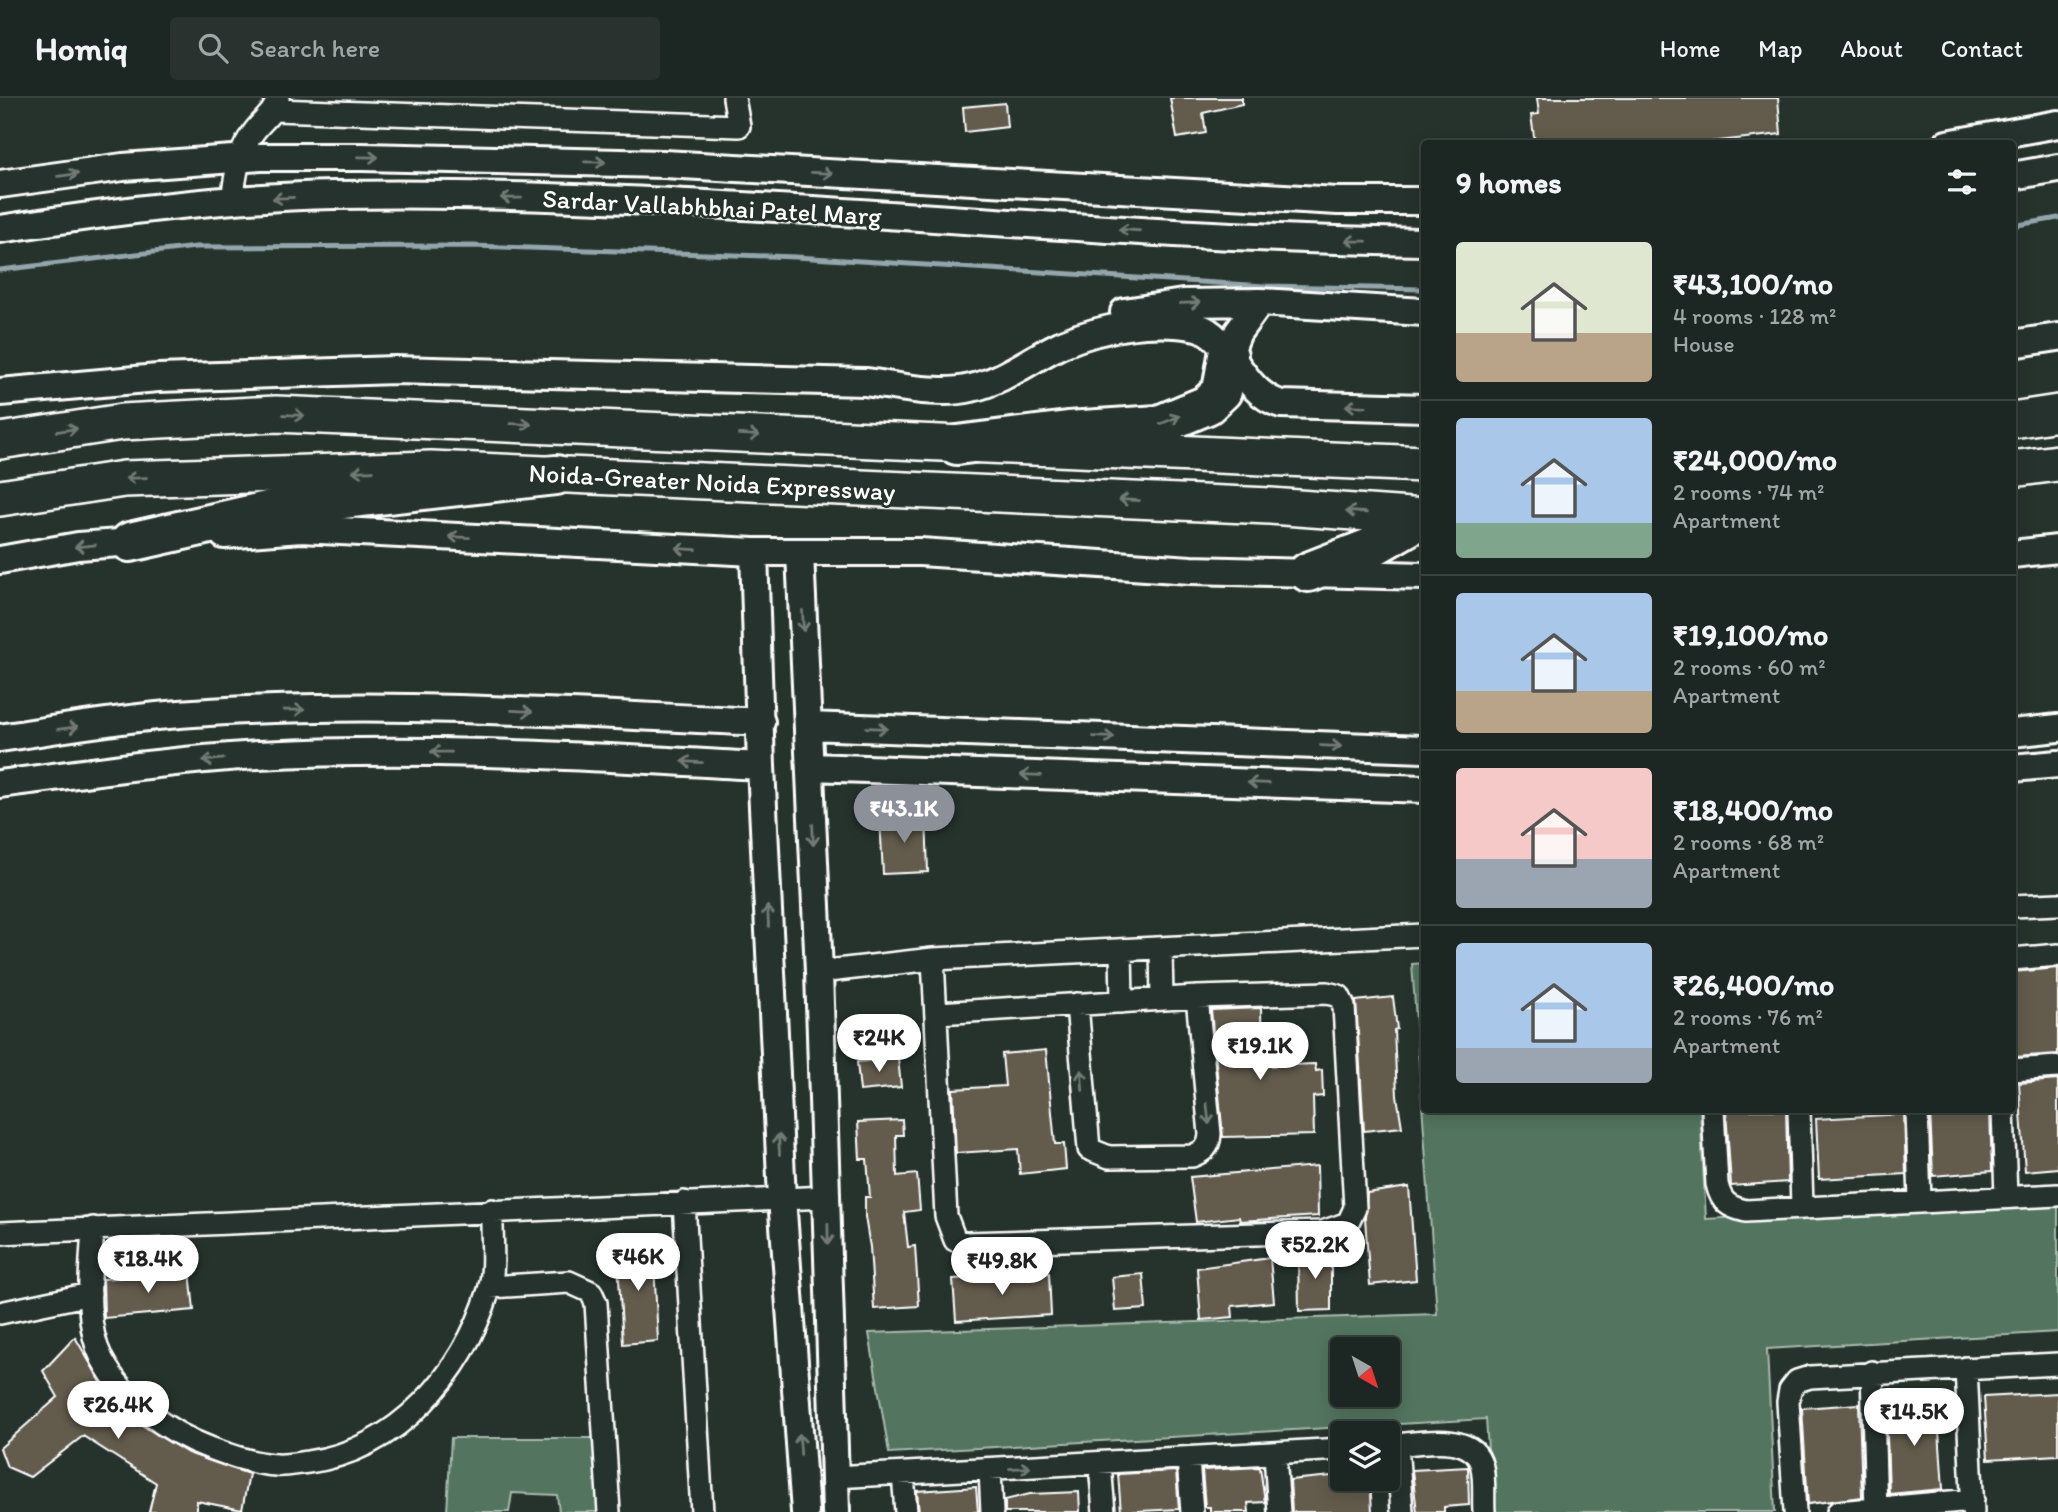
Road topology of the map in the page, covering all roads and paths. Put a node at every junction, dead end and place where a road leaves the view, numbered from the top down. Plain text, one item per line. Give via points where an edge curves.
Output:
1 (734, 98) edge
2 (276, 104) edge
3 (2058, 124) edge
4 (1969, 140) edge
5 (238, 158) junction
6 (2058, 168) edge
7 (2016, 175) edge
8 (0, 184) edge
9 (232, 200) junction
10 (1421, 201) edge
11 (0, 229) edge
12 (1421, 242) edge
13 (1261, 302) junction
14 (1421, 312) edge
15 (2058, 337) edge
16 (2016, 343) edge
17 (1228, 356) junction
18 (865, 383) junction
19 (0, 392) edge
20 (1421, 408) edge
21 (2058, 413) edge
22 (2016, 419) edge
23 (0, 441) edge
24 (957, 444) junction
25 (2058, 463) edge
26 (1421, 464) edge
27 (2016, 468) edge
28 (556, 475) junction
29 (0, 498) edge
30 (1421, 517) edge
31 (1421, 519) edge
32 (130, 542) junction
33 (2058, 549) edge
34 (754, 552) junction
35 (800, 553) junction
36 (2016, 554) edge
37 (0, 560) edge
38 (1308, 572) junction
39 (1421, 576) edge
40 (761, 722) junction
41 (808, 726) junction
42 (2058, 728) edge
43 (2016, 733) edge
44 (0, 738) edge
45 (1421, 749) edge
46 (2058, 764) edge
47 (761, 766) junction
48 (811, 767) junction
49 (2016, 768) edge
50 (0, 784) edge
51 (1421, 789) edge
52 (2058, 904) edge
53 (2016, 906) edge
54 (1421, 935) edge
55 (1161, 948) junction
56 (1121, 950) junction
57 (2058, 955) edge
58 (933, 959) junction
59 (2016, 959) edge
60 (819, 972) junction
61 (1196, 997) junction
62 (1162, 999) junction
63 (1122, 1002) junction
64 (1077, 1004) junction
65 (937, 1013) junction
66 (2058, 1067) edge
67 (2016, 1070) edge
68 (1713, 1113) edge
69 (1799, 1113) edge
70 (1917, 1113) edge
71 (2003, 1113) edge
72 (2058, 1195) edge
73 (827, 1197) junction
74 (782, 1198) junction
75 (2006, 1198) junction
76 (684, 1202) junction
77 (1920, 1202) junction
78 (1802, 1207) junction
79 (492, 1210) junction
80 (93, 1228) junction
81 (0, 1233) edge
82 (490, 1287) junction
83 (90, 1294) junction
84 (0, 1313) edge
85 (2058, 1364) edge
86 (1966, 1368) junction
87 (1872, 1372) junction
88 (1400, 1446) edge
89 (1330, 1450) edge
90 (1275, 1454) junction
91 (1188, 1459) junction
92 (1100, 1464) junction
93 (990, 1469) junction
94 (903, 1474) junction
95 (834, 1477) junction
96 (1399, 1491) edge
97 (1973, 1506) edge
98 (1876, 1510) edge
99 (609, 1512) edge
100 (702, 1512) edge
101 (805, 1512) edge
102 (836, 1512) edge
103 (906, 1512) edge
104 (992, 1512) edge
105 (1104, 1512) edge
106 (1192, 1512) edge
107 (1279, 1512) edge
108 (1402, 1512) edge
109 (1484, 1512) edge
110 (1795, 1512) edge
111 (1838, 1512) edge

1 - 2 street via 739,126
2 - 5 street
3 - 4 street
8 -> 5 street, Sardar Vallabhbhai Patel Marg via 123,167
5 - 9 street
5 -> 10 street, Sardar Vallabhbhai Patel Marg via 664,164 1338,201
6 - 7 street
9 - 11 street, Sardar Vallabhbhai Patel Marg
12 -> 9 street, Sardar Vallabhbhai Patel Marg via 1311,241 669,201 335,195
13 - 14 street
13 - 17 street via 1238,332
18 -> 13 street via 970,371 1096,317 1183,303
15 - 16 street
17 - 18 street via 1213,336 1200,328 1135,325 1062,344 968,389
20 -> 17 street via 1281,404 1254,390
24 -> 17 highway via 1159,425 1207,405 1222,391
18 - 19 street via 395,370 158,378
21 - 22 highway
23 -> 24 highway, Noida-Greater Noida Expressway via 122,422 276,414
24 - 26 highway, Noida-Greater Noida Expressway
25 - 27 highway
28 -> 29 highway, Noida-Greater Noida Expressway via 431,469 124,479
30 -> 28 highway, Noida-Greater Noida Expressway
28 - 32 highway via 298,504
31 - 38 highway via 1370,548
34 -> 32 street via 301,529
32 -> 37 street
33 - 36 street
34 - 35 street
34 - 40 street
35 - 38 street via 920,552
35 -> 41 street
38 - 39 street
44 -> 40 street via 158,716 360,708
40 - 47 street
41 -> 45 street
41 - 48 street
42 - 43 street
46 - 49 street
47 -> 50 street via 401,751 257,755
74 -> 47 street
51 -> 48 street
48 -> 60 street
52 - 53 street
54 - 55 street
55 - 56 street
55 - 62 street
56 - 58 street
56 - 63 street
57 - 59 street
58 - 60 street
58 - 65 street
60 - 73 street
61 - 62 street
61 -> 64 street via 1210,1134 1203,1152 1192,1156 1109,1157 1089,1149
61 - 65 street via 1339,996 1344,1006 1355,1208 1348,1223 1324,1232 955,1240 946,1216
62 - 63 street
63 - 64 street
64 - 65 street
66 - 67 street
68 - 78 street via 1717,1184 1726,1205 1746,1211
69 - 78 street
70 - 77 street
71 - 75 street
72 - 75 street
73 - 74 street
73 -> 95 street
74 - 76 street
101 -> 74 street
75 - 77 street
76 - 79 street
76 - 100 street
77 - 78 street
79 - 80 street
79 - 82 street
80 - 81 street
80 - 83 street
82 - 83 street via 467,1342 424,1404 380,1438 332,1459 278,1466 183,1438 152,1417 103,1360 94,1336
82 - 99 street via 569,1282 591,1292 596,1303
83 - 84 street
85 - 86 street
86 - 87 street
86 - 97 street
87 - 98 street
87 - 110 street via 1810,1377 1797,1381 1790,1390
88 - 109 street via 1457,1442 1470,1447 1482,1467
89 - 90 street
90 - 91 street
90 - 107 street
91 - 92 street
91 - 106 street
93 -> 92 street
92 - 105 street
93 - 94 street
93 - 104 street
94 - 95 street
94 - 103 street
95 - 102 street
96 - 108 street
97 - 98 street
98 - 111 street

